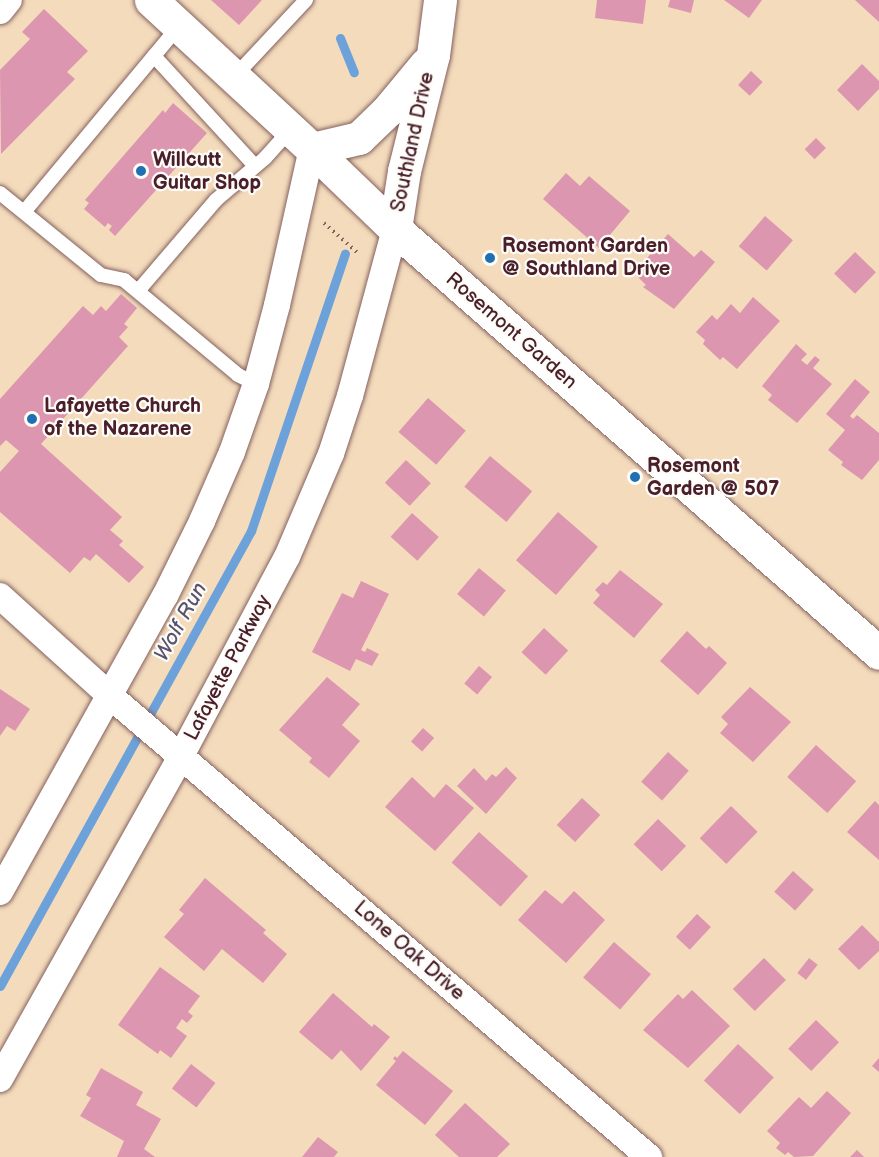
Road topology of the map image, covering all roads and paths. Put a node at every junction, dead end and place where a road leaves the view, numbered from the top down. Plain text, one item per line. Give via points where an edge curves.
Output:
1 (9, 0) edge
2 (306, 0) edge
3 (440, 0) edge
4 (167, 9) edge
5 (0, 11) edge
6 (433, 55) junction
7 (154, 57) junction
8 (235, 76) junction
9 (302, 139) junction
10 (255, 166) junction
11 (0, 193) edge
12 (24, 212) junction
13 (321, 221) dead end
14 (395, 230) junction
15 (362, 256) dead end
16 (138, 291) junction
17 (256, 384) junction
18 (0, 596) edge
19 (879, 653) edge
20 (117, 702) junction
21 (175, 751) junction
22 (0, 892) edge
23 (0, 1079) edge
24 (649, 1157) edge

1 - 5 street
2 - 8 lane
3 - 6 main road, Southland Drive
4 - 7 lane
4 - 8 main road, Rosemont Garden
6 - 9 main road, Southland Drive via 359,138
6 - 14 main road, Southland Drive via 404,171
7 - 10 lane
7 - 12 lane
8 - 9 main road, Rosemont Garden
9 - 10 lane
9 - 14 main road, Rosemont Garden
9 - 17 street via 278,305
10 - 16 lane via 216,200
11 - 12 lane
12 - 16 lane via 101,275 124,280
13 - 15 path
14 - 19 main road, Rosemont Garden
14 - 21 street, Lafayette Parkway via 331,454 287,557
16 - 17 lane via 238,375
17 - 20 street via 202,521
18 - 20 street, Lone Oak Drive
20 - 21 street, Lone Oak Drive
20 - 22 street
21 - 23 street, Lafayette Parkway
21 - 24 street, Lone Oak Drive

